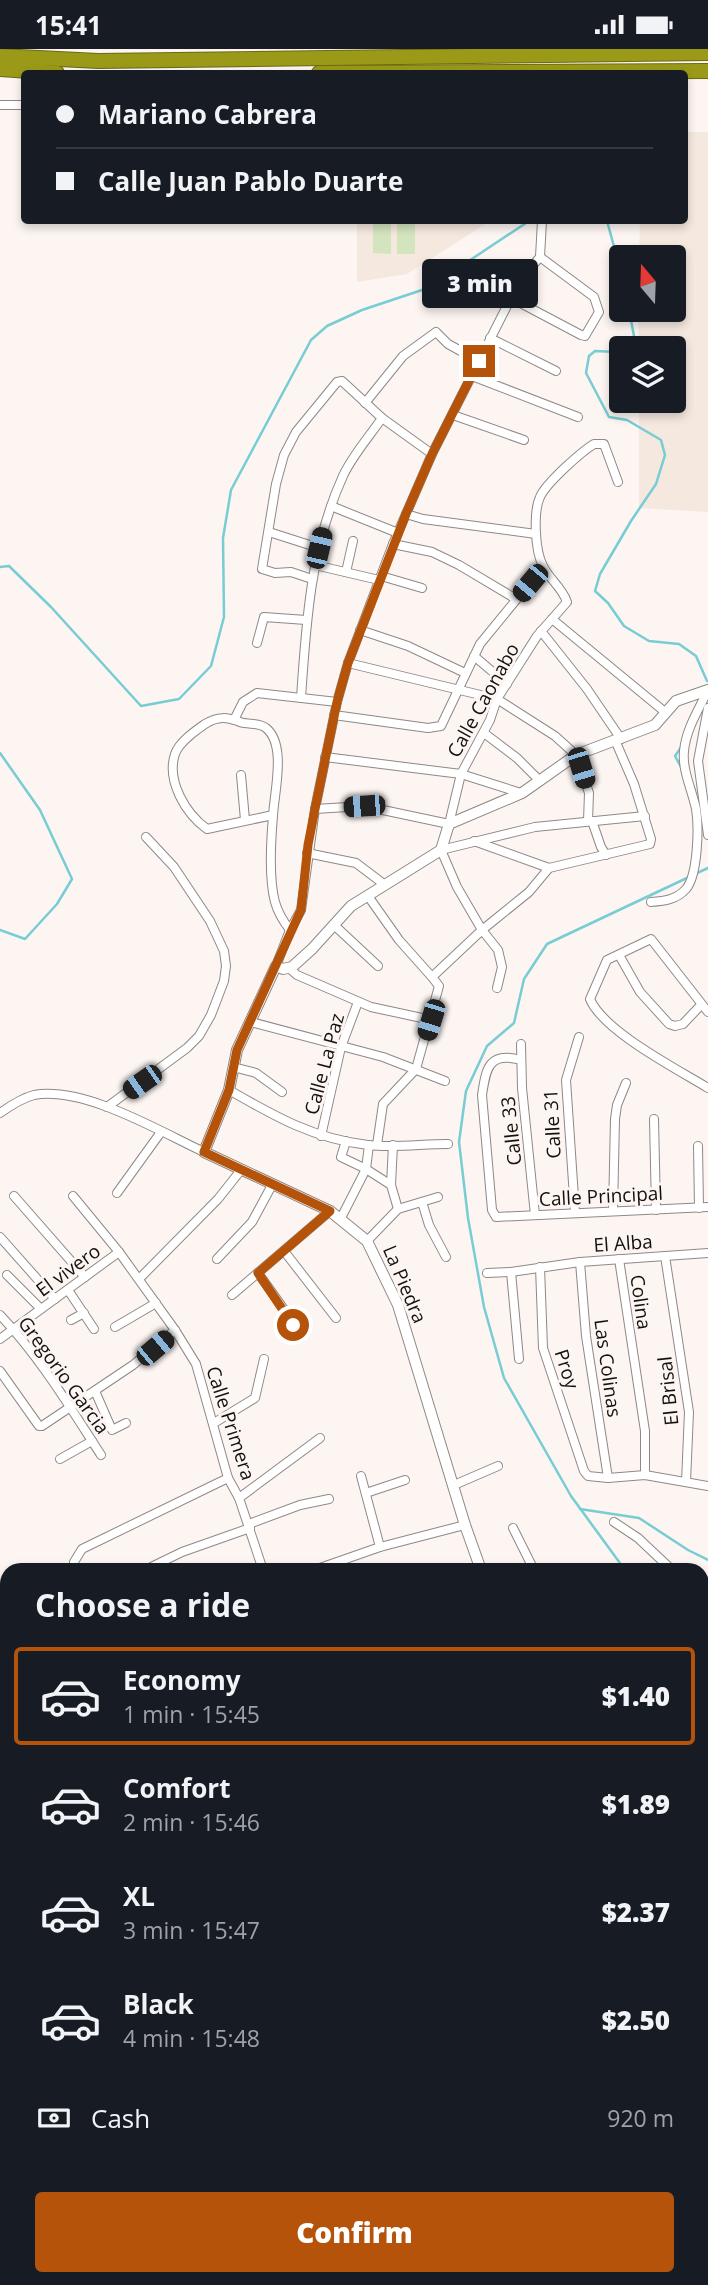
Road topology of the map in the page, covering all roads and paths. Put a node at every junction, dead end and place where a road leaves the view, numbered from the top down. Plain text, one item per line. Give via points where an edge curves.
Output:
1 (708, 53) edge
2 (358, 54) edge
3 (0, 55) edge
4 (0, 69) edge
5 (21, 70) edge
6 (688, 71) edge
7 (708, 71) edge
8 (0, 105) edge
9 (21, 105) edge
10 (542, 224) edge
11 (541, 257) junction
12 (511, 298) junction
13 (491, 338) junction
14 (479, 361) junction
15 (556, 371) dead end
16 (472, 376) junction
17 (365, 403) junction
18 (453, 415) junction
19 (578, 417) dead end
20 (382, 418) junction
21 (524, 440) dead end
22 (432, 454) junction
23 (618, 482) dead end
24 (331, 506) junction
25 (406, 514) junction
26 (269, 532) junction
27 (398, 533) junction
28 (536, 534) junction
29 (354, 541) dead end
30 (393, 544) junction
31 (319, 548) junction
32 (315, 565) junction
33 (543, 567) junction
34 (346, 572) junction
35 (380, 578) junction
36 (312, 579) junction
37 (422, 588) dead end
38 (516, 599) junction
39 (552, 619) junction
40 (306, 620) junction
41 (360, 630) junction
42 (541, 631) junction
43 (257, 643) dead end
44 (474, 656) junction
45 (348, 663) junction
46 (466, 673) junction
47 (506, 684) junction
48 (460, 688) junction
49 (707, 690) edge
50 (301, 698) junction
51 (497, 699) junction
52 (337, 702) junction
53 (708, 708) edge
54 (665, 712) junction
55 (334, 715) junction
56 (234, 720) junction
57 (484, 733) junction
58 (618, 739) junction
59 (576, 754) junction
60 (326, 757) junction
61 (461, 774) junction
62 (240, 775) dead end
63 (539, 780) junction
64 (522, 793) junction
65 (315, 809) junction
66 (273, 815) junction
67 (645, 815) junction
68 (245, 820) junction
69 (590, 821) junction
70 (449, 824) junction
71 (708, 835) edge
72 (146, 837) dead end
73 (472, 841) junction
74 (440, 850) junction
75 (307, 853) junction
76 (606, 855) junction
77 (549, 868) junction
78 (385, 885) junction
79 (368, 896) junction
80 (651, 902) dead end
81 (334, 925) junction
82 (290, 930) junction
83 (482, 930) junction
84 (618, 955) junction
85 (276, 967) junction
86 (378, 967) dead end
87 (289, 968) junction
88 (432, 977) junction
89 (498, 988) dead end
90 (358, 1002) junction
91 (704, 1009) edge
92 (431, 1020) junction
93 (251, 1022) junction
94 (579, 1037) dead end
95 (521, 1044) dead end
96 (341, 1047) junction
97 (521, 1060) junction
98 (233, 1067) junction
99 (416, 1069) junction
100 (445, 1081) dead end
101 (626, 1083) dead end
102 (708, 1088) edge
103 (229, 1090) junction
104 (282, 1092) dead end
105 (107, 1107) junction
106 (0, 1112) edge
107 (654, 1119) dead end
108 (160, 1132) junction
109 (321, 1136) junction
110 (346, 1141) junction
111 (448, 1144) dead end
112 (373, 1145) junction
113 (393, 1145) junction
114 (698, 1146) dead end
115 (204, 1152) junction
116 (366, 1169) junction
117 (241, 1170) junction
118 (272, 1185) junction
119 (391, 1185) junction
120 (117, 1193) dead end
121 (14, 1196) dead end
122 (73, 1196) dead end
123 (438, 1197) dead end
124 (422, 1202) junction
125 (703, 1207) edge
126 (398, 1209) junction
127 (656, 1210) junction
128 (330, 1211) junction
129 (613, 1211) junction
130 (575, 1212) junction
131 (535, 1215) junction
132 (341, 1218) junction
133 (0, 1237) edge
134 (367, 1241) junction
135 (284, 1251) junction
136 (120, 1252) junction
137 (708, 1253) edge
138 (665, 1256) junction
139 (446, 1257) dead end
140 (217, 1259) dead end
141 (619, 1259) junction
142 (580, 1262) junction
143 (540, 1267) junction
144 (511, 1272) junction
145 (258, 1273) junction
146 (487, 1273) dead end
147 (7, 1275) dead end
148 (85, 1277) junction
149 (139, 1279) junction
150 (68, 1290) junction
151 (232, 1295) dead end
152 (55, 1299) junction
153 (156, 1303) junction
154 (41, 1310) junction
155 (84, 1313) junction
156 (0, 1315) edge
157 (336, 1318) dead end
158 (71, 1320) dead end
159 (115, 1327) dead end
160 (13, 1329) junction
161 (94, 1329) dead end
162 (175, 1330) junction
163 (296, 1337) dead end
164 (0, 1339) edge
165 (264, 1359) dead end
166 (519, 1359) dead end
167 (0, 1371) edge
168 (95, 1391) junction
169 (69, 1407) junction
170 (126, 1423) dead end
171 (214, 1423) junction
172 (320, 1438) dead end
173 (92, 1441) junction
174 (101, 1455) dead end
175 (60, 1459) dead end
176 (498, 1466) dead end
177 (645, 1475) junction
178 (361, 1476) dead end
179 (228, 1478) junction
180 (608, 1478) junction
181 (405, 1480) dead end
182 (686, 1482) junction
183 (454, 1485) junction
184 (708, 1486) edge
185 (366, 1493) junction
186 (239, 1498) junction
187 (329, 1499) dead end
188 (614, 1522) dead end
189 (465, 1525) junction
190 (250, 1526) junction
191 (513, 1528) dead end
192 (380, 1547) junction
193 (74, 1563) edge
194 (159, 1563) edge
195 (261, 1563) edge
196 (334, 1563) edge
197 (479, 1563) edge
198 (528, 1563) edge
199 (665, 1563) edge

1 - 2 highway
2 - 3 highway via 98,61
4 - 5 highway
6 - 7 highway
8 - 9 street
10 - 11 street
11 - 12 street
11 - 12 street via 594,297 599,312 585,336
12 - 13 street
13 - 14 street
13 - 15 street
14 - 16 street
14 - 17 street via 436,332 402,356
16 - 18 street
16 - 19 street
17 - 20 street
17 - 26 street via 340,380 296,432 284,454
18 - 21 street
18 - 22 street
20 - 22 street
20 - 24 street via 344,474
22 - 25 street
23 - 28 street via 604,444 594,443 539,498
24 - 27 street
24 - 31 street
25 - 27 street
25 - 28 street
26 - 31 street
26 - 36 street via 262,569
27 - 30 street
28 - 33 street
29 - 34 street
30 - 35 street
30 - 38 street via 432,552
31 - 32 street
32 - 34 street
32 - 36 street
33 - 38 street
33 - 39 street, Calle Caonabo via 567,602
34 - 35 street
35 - 37 street
35 - 41 street
36 - 40 street
38 - 44 street
39 - 42 street, Calle Caonabo
39 - 54 street
40 - 43 street via 264,617
40 - 50 street
41 - 45 street
41 - 46 street
42 - 47 street, Calle Caonabo
42 - 58 street via 587,689
44 - 46 street
44 - 47 street
45 - 48 street
45 - 52 street
46 - 48 street
47 - 51 street, Calle Caonabo
48 - 51 street
48 - 55 street via 437,729
49 - 54 street via 676,701
49 - 80 street via 688,730 684,751 698,836 691,881 676,897
50 - 52 street
50 - 56 street via 257,693 243,702
51 - 57 street, Calle Caonabo
51 - 59 street
52 - 55 street
53 - 71 street via 698,761
54 - 58 street via 655,725
55 - 60 street
56 - 66 street via 266,727 274,738 278,759
56 - 68 street via 214,719 189,737 175,754 174,772 179,795 207,828
57 - 61 street, Calle Caonabo
57 - 63 street
58 - 59 street
58 - 67 street
59 - 63 street
59 - 69 street via 589,793
60 - 61 street
60 - 65 street
61 - 64 street
61 - 70 street, Calle Caonabo
62 - 68 street
63 - 64 street
64 - 70 street
65 - 70 street via 364,806
65 - 75 street
66 - 68 street
66 - 82 street via 274,900
67 - 69 street
67 - 76 street via 650,844
69 - 73 street
69 - 76 street
70 - 74 street
72 - 105 street via 174,867 210,921 224,951 224,981 199,1036
73 - 74 street
73 - 77 street
74 - 78 street
74 - 83 street
75 - 78 street via 356,863
75 - 82 street via 301,910
76 - 77 street
77 - 83 street via 529,892
78 - 79 street
79 - 81 street
79 - 88 street
81 - 86 street
81 - 87 street
82 - 85 street
83 - 88 street
83 - 89 street via 501,958
84 - 91 street via 651,939
84 - 91 street via 640,992 669,1024 683,1024
84 - 102 street via 607,960 590,999 594,1008 627,1037
85 - 87 street
85 - 93 street
87 - 90 street
88 - 92 street via 439,986
90 - 92 street
90 - 96 street, Calle La Paz
92 - 99 street
93 - 96 street
93 - 98 street
94 - 130 street, Calle 31 via 565,1080
95 - 97 street, Calle 33
96 - 99 street
96 - 109 street, Calle La Paz
97 - 131 street, Calle 33
97 - 131 street, Calle Principal via 496,1059 487,1068 482,1095 487,1159 496,1217
98 - 103 street
98 - 104 street via 256,1073
99 - 100 street
99 - 112 street via 383,1104
101 - 129 street via 615,1119
103 - 109 street via 283,1122
103 - 115 street
105 - 106 street, La Piedra via 41,1095
105 - 108 street, La Piedra
107 - 127 street
108 - 115 street, La Piedra
108 - 120 street
109 - 110 street
110 - 112 street
110 - 116 street via 341,1157
111 - 113 street
112 - 113 street
112 - 116 street
113 - 119 street
114 - 125 street
115 - 117 street, La Piedra
116 - 119 street
116 - 132 street
117 - 118 street, La Piedra
117 - 149 street
118 - 128 street, La Piedra
118 - 140 street via 252,1222
119 - 126 street
121 - 148 street
122 - 136 street, Calle Primera
123 - 124 street
124 - 126 street
124 - 139 street
125 - 127 street, Calle Principal
126 - 134 street
127 - 129 street, Calle Principal
128 - 132 street, La Piedra
128 - 135 street
129 - 130 street, Calle Principal
130 - 131 street, Calle Principal
132 - 134 street, La Piedra
133 - 152 street
134 - 183 street, La Piedra via 398,1305
135 - 145 street
135 - 157 street
136 - 148 street, El vivero
136 - 149 street, Calle Primera
137 - 138 street, El Alba
138 - 141 street, El Alba
138 - 182 street, El Brisal via 689,1412
141 - 142 street, El Alba
141 - 177 street, Colina via 645,1431
142 - 143 street, El Alba
142 - 180 street, Las Colinas via 586,1336
143 - 144 street, El Alba
143 - 180 street, Proy via 543,1348 584,1471 588,1476
144 - 146 street, El Alba
144 - 166 street
145 - 151 street
145 - 163 street via 290,1318
147 - 154 street
148 - 150 street, El vivero
149 - 153 street, Calle Primera
150 - 152 street, El vivero
150 - 155 street
152 - 154 street, El vivero
153 - 159 street
153 - 162 street, Calle Primera
154 - 160 street, El vivero
155 - 158 street
155 - 161 street
156 - 160 street, Gregorio Garcia
160 - 164 street, El vivero
160 - 169 street, Gregorio Garcia
162 - 168 street
162 - 171 street, Calle Primera via 198,1370
165 - 171 street via 254,1398
167 - 169 street via 39,1426
168 - 169 street
168 - 170 street via 112,1430
169 - 173 street, Gregorio Garcia
171 - 179 street, Calle Primera
172 - 186 street
173 - 174 street, Gregorio Garcia
173 - 175 street
176 - 183 street
177 - 180 street
177 - 182 street
178 - 185 street
179 - 186 street, Calle Primera
179 - 193 street via 82,1549
181 - 185 street
182 - 184 street
183 - 189 street, La Piedra
185 - 192 street
186 - 190 street, Calle Primera
187 - 190 street via 300,1505
188 - 199 street
189 - 192 street
189 - 197 street, La Piedra
190 - 194 street
190 - 195 street, Calle Primera
191 - 198 street
192 - 196 street

